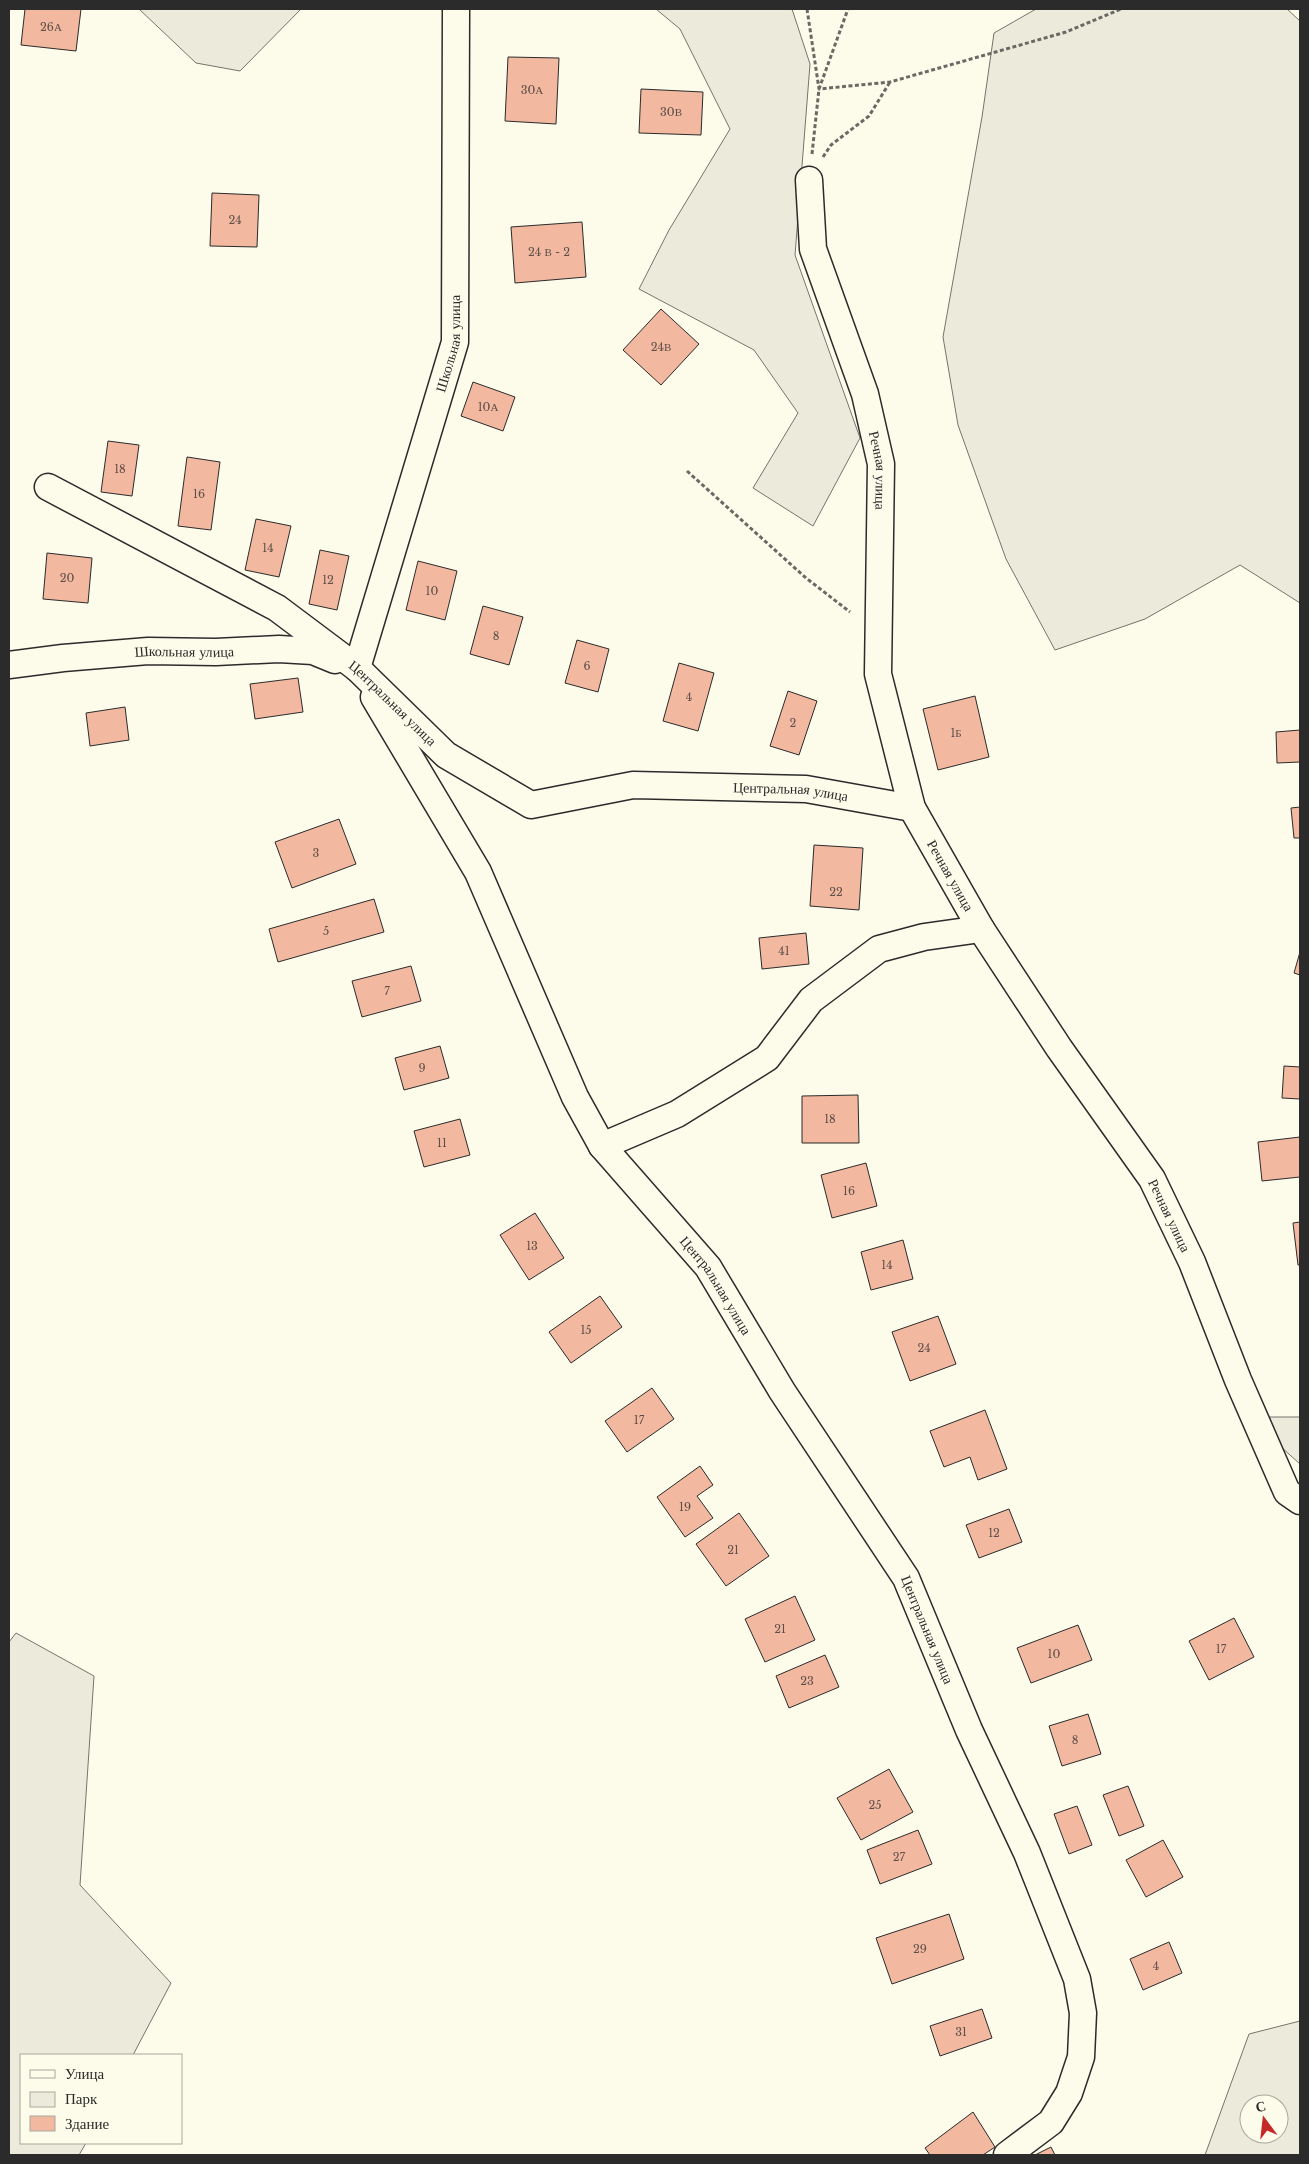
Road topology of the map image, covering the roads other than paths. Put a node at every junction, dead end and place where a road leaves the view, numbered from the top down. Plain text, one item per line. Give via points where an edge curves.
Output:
1 (456, 9) edge
2 (808, 180) road end
3 (48, 487) dead end
4 (9, 665) edge
5 (357, 668) junction
6 (912, 808) junction
7 (982, 929) junction
8 (602, 1146) junction
9 (1300, 1501) edge
10 (1007, 2155) edge

1 - 5 street, Школьная улица via 455,342
2 - 6 street, Речная улица via 813,249 865,394 881,464 878,674
3 - 5 street via 277,608
4 - 5 street, Школьная улица via 148,651 279,649 313,651
5 - 6 street, Центральная улица via 446,755 531,805 633,785 806,790
5 - 8 street, Центральная улица via 478,872 576,1097
6 - 7 street, Речная улица
7 - 8 street via 924,937 880,949 811,1000 768,1058 677,1114
7 - 9 street, Речная улица via 1058,1048 1152,1179 1192,1262 1238,1380 1287,1492
8 - 10 street, Центральная улица via 708,1267 782,1391 906,1578 968,1730 1038,1880 1077,1978 1083,2013 1081,2057 1069,2093 1051,2122

